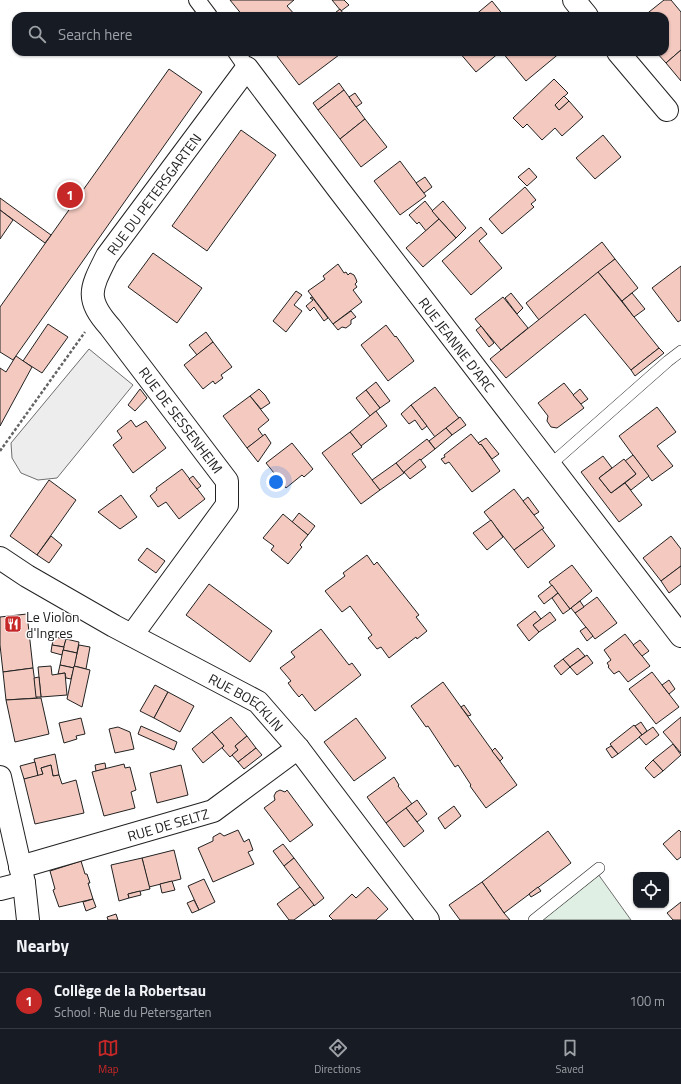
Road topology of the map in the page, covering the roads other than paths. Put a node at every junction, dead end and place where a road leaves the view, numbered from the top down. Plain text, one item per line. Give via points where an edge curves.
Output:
1 (197, 0) edge
2 (574, 0) edge
3 (206, 12) edge
4 (584, 12) edge
5 (621, 56) edge
6 (241, 60) edge
7 (667, 110) dead end
8 (104, 321) joint
9 (681, 351) edge
10 (550, 465) junction
11 (0, 558) edge
12 (132, 635) junction
13 (681, 636) edge
14 (298, 748) junction
15 (0, 776) edge
16 (599, 868) dead end
17 (22, 875) junction
18 (0, 889) edge
19 (31, 919) edge
20 (428, 920) edge
21 (534, 920) edge

1 - 3 street
2 - 4 street
5 - 7 street
6 - 8 street, RUE DU PETERSGARTEN via 107,256 96,278 92,299
6 - 10 street, RUE JEANNE D'ARC
8 - 12 street, RUE DE SESSENHEIM via 227,481 227,505
9 - 10 lane
10 - 13 street, RUE JEANNE D'ARC
11 - 12 street, RUE BOECKLIN
12 - 14 street, RUE BOECKLIN via 258,702
14 - 17 street, RUE DE SELTZ via 212,811
14 - 20 street, RUE BOECKLIN
15 - 17 street
16 - 21 lane
17 - 18 street, RUE DE SELTZ
17 - 19 street

